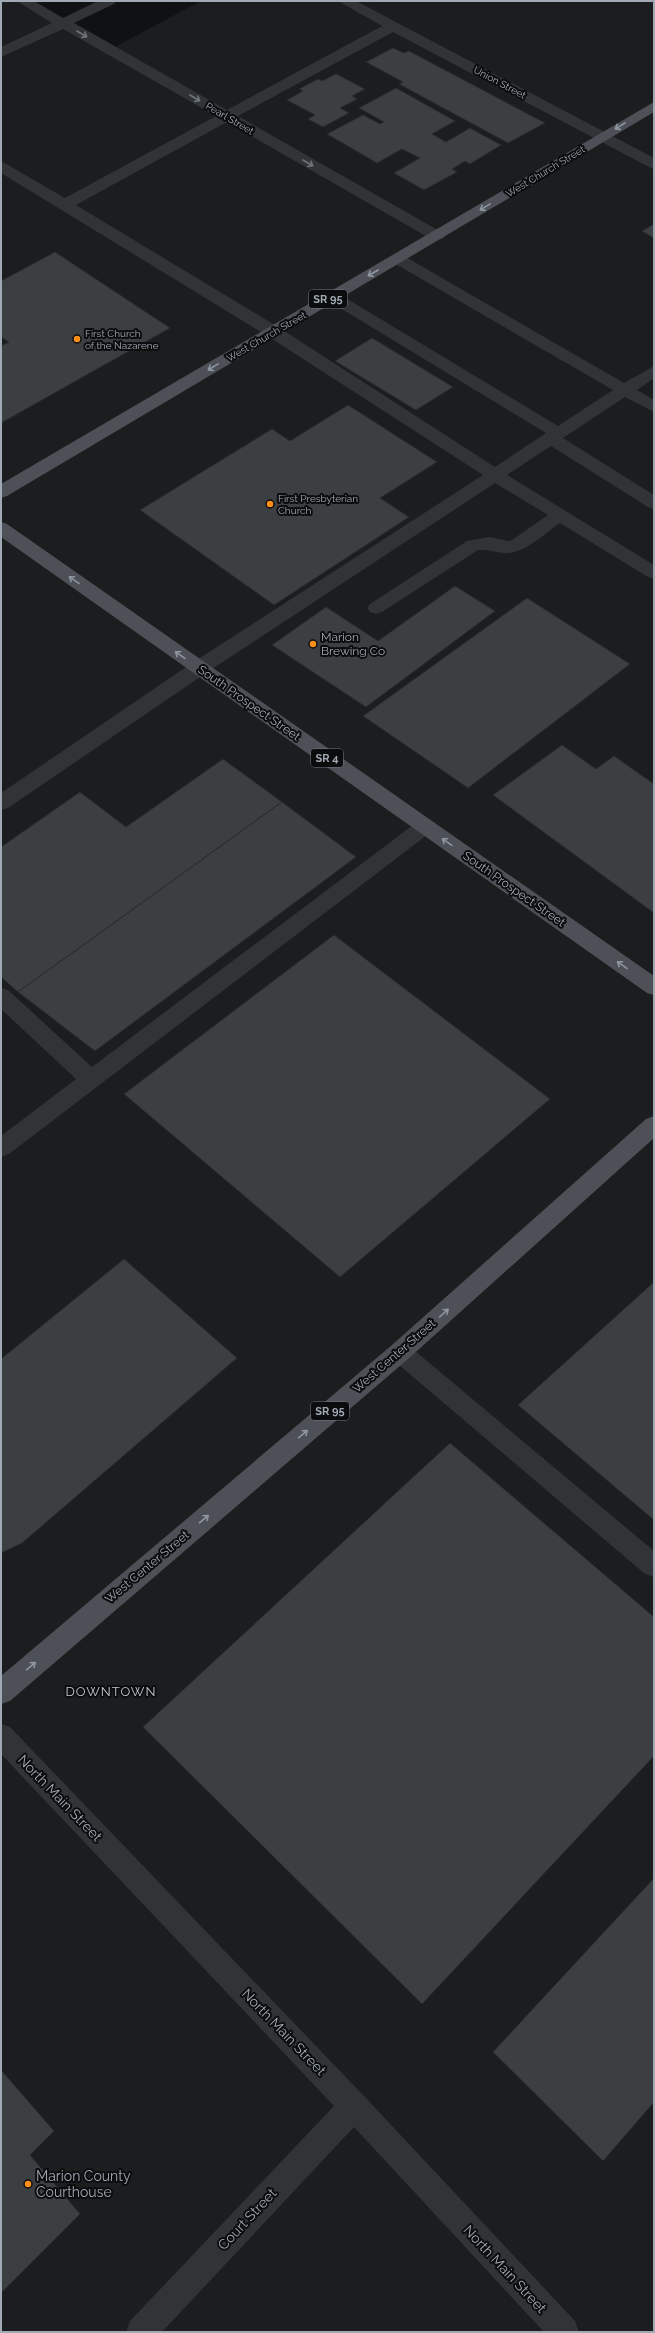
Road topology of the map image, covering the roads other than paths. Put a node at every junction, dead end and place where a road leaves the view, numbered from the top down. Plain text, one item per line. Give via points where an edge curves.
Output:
1 (24, 1) edge
2 (109, 1) edge
3 (346, 1) edge
4 (63, 23) junction
5 (392, 26) junction
6 (1, 53) edge
7 (654, 106) edge
8 (227, 117) junction
9 (602, 136) junction
10 (654, 164) edge
11 (1, 166) edge
12 (64, 204) junction
13 (437, 236) junction
14 (398, 258) junction
15 (333, 297) junction
16 (272, 331) junction
17 (654, 371) edge
18 (625, 390) junction
19 (654, 407) edge
20 (554, 436) junction
21 (494, 474) junction
22 (1, 492) edge
23 (654, 503) edge
24 (560, 515) junction
25 (1, 528) edge
26 (654, 573) edge
27 (376, 608) dead end
28 (200, 668) junction
29 (1, 803) edge
30 (424, 827) junction
31 (654, 987) edge
32 (1, 996) edge
33 (91, 1080) junction
34 (654, 1125) edge
35 (1, 1148) edge
36 (400, 1352) junction
37 (654, 1566) edge
38 (1, 1692) edge
39 (1, 1736) edge
40 (354, 2106) junction
41 (141, 2332) edge
42 (564, 2332) edge

1 - 4 street, Pearl Street
2 - 4 street
3 - 5 street, Union Street
4 - 6 street
4 -> 8 street, Pearl Street
5 - 8 street
5 - 9 street, Union Street
7 -> 9 main road, West Church Street / SR 95
8 - 12 street
8 -> 13 street, Pearl Street
9 - 10 street, Union Street
9 -> 13 main road, West Church Street / SR 95
11 - 12 street
12 - 16 street
13 - 14 main road, West Church Street / SR 95
14 -> 15 main road, West Church Street / SR 95
14 - 18 street
15 - 16 main road, West Church Street / SR 95
15 - 20 street
16 - 21 street
16 -> 22 main road, West Church Street / SR 95
17 - 18 street
18 - 19 street
18 - 20 street
20 - 21 street
20 - 23 street
21 - 24 street
21 - 28 street
24 - 26 street
24 - 27 street via 518,544 508,547 489,543 473,545
28 -> 25 main road, South Prospect Street / SR 4
28 - 29 street
28 - 30 main road, South Prospect Street / SR 4
31 -> 30 main road, South Prospect Street / SR 4
30 - 33 street
32 - 33 street
33 - 35 street
36 -> 34 main road, West Center Street / SR 95
36 - 37 street
38 -> 36 main road, West Center Street / SR 95
39 - 40 street, North Main Street
40 - 41 street, Court Street
40 - 42 street, North Main Street

